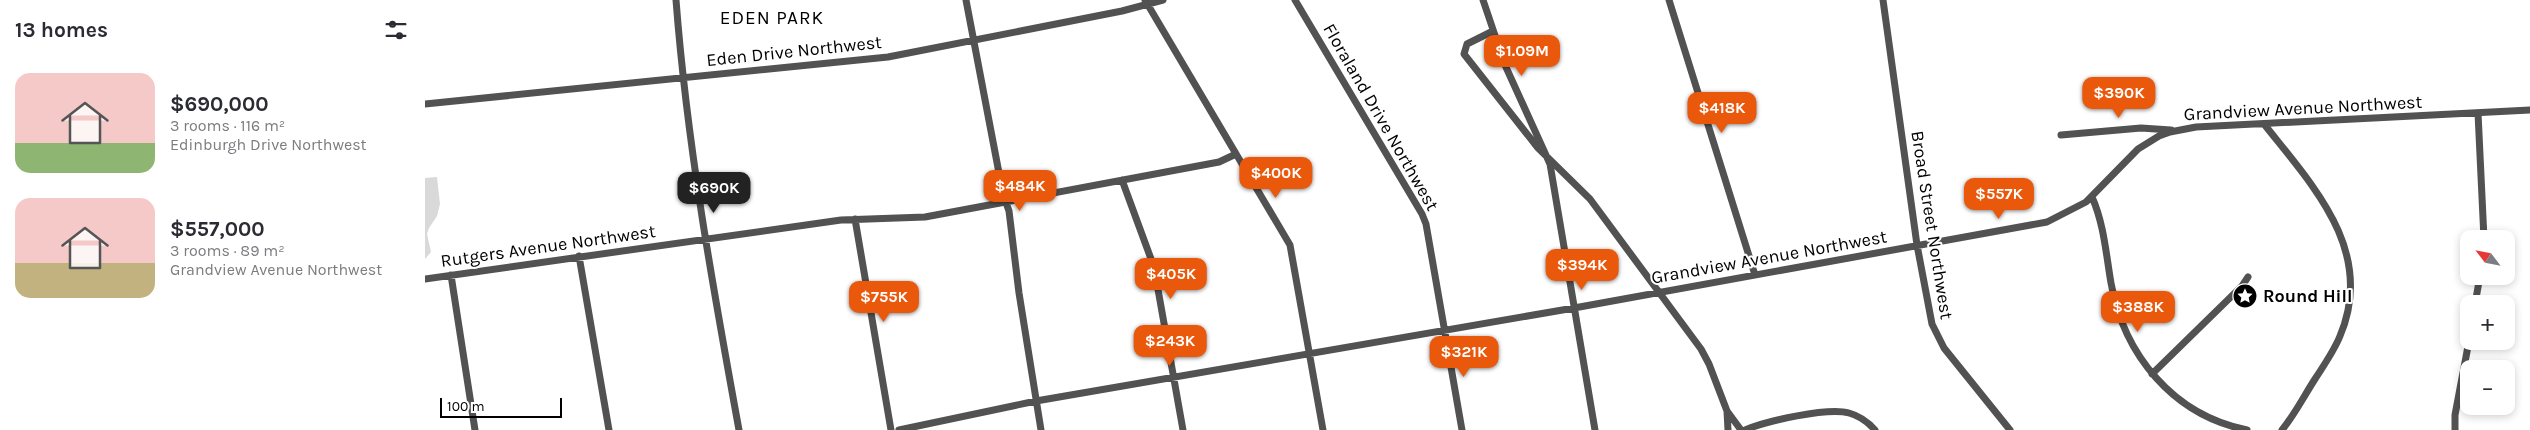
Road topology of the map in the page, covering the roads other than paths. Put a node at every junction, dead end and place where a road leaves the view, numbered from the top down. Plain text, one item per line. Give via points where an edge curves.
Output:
1 (677, 0) edge
2 (966, 0) edge
3 (1163, 0) edge
4 (1295, 0) edge
5 (1483, 0) edge
6 (1669, 0) edge
7 (1883, 0) edge
8 (1146, 3) edge
9 (1493, 31) junction
10 (975, 40) junction
11 (683, 78) junction
12 (425, 104) edge
13 (2530, 110) edge
14 (2478, 113) junction
15 (2264, 124) junction
16 (2177, 130) junction
17 (2061, 136) dead end
18 (1236, 154) junction
19 (1548, 158) junction
20 (1122, 180) junction
21 (2092, 197) junction
22 (1006, 203) junction
23 (855, 219) junction
24 (2484, 230) edge
25 (707, 239) junction
26 (1917, 245) junction
27 (579, 256) junction
28 (1755, 274) junction
29 (451, 275) junction
30 (2248, 277) dead end
31 (425, 278) edge
32 (1660, 292) junction
33 (1574, 308) junction
34 (1445, 330) junction
35 (2467, 350) edge
36 (1310, 354) junction
37 (2152, 374) junction
38 (1173, 377) junction
39 (1036, 401) junction
40 (1727, 411) junction
41 (475, 430) edge
42 (609, 430) edge
43 (739, 430) edge
44 (891, 430) edge
45 (899, 430) edge
46 (1041, 430) edge
47 (1183, 430) edge
48 (1323, 430) edge
49 (1462, 430) edge
50 (1595, 430) edge
51 (1728, 430) edge
52 (1743, 430) edge
53 (1875, 430) edge
54 (2009, 430) edge
55 (2247, 430) edge
56 (2282, 430) edge
57 (2455, 430) edge

1 - 11 street
2 - 10 street
3 - 8 street, Eden Drive Northwest
4 - 34 street, Floraland Drive Northwest via 1422,214
5 - 9 street
6 - 28 street
7 - 26 street, Broad Street Northwest
8 - 10 street, Eden Drive Northwest
8 - 18 street
9 - 19 street via 1516,91
9 - 19 street via 1467,44 1464,54
10 - 11 street, Eden Drive Northwest via 888,56
10 - 22 street
11 - 12 street, Eden Drive Northwest
11 - 25 street
13 - 14 street, Grandview Avenue Northwest
14 - 15 street, Grandview Avenue Northwest
14 - 24 street
15 - 16 street, Grandview Avenue Northwest
15 - 56 street via 2335,221 2347,253 2351,278 2348,310 2339,338
16 - 17 street via 2141,128
16 - 21 street, Grandview Avenue Northwest via 2138,148
18 - 20 street, Rutgers Avenue Northwest via 1219,162
18 - 36 street via 1290,245
19 - 32 street via 1590,199
19 - 33 street
20 - 22 street, Rutgers Avenue Northwest
20 - 38 street via 1154,267
21 - 26 street, Grandview Avenue Northwest via 2075,210 2047,222
21 - 37 street via 2101,221 2111,284 2123,326
22 - 23 street, Rutgers Avenue Northwest via 925,218
22 - 39 street
23 - 25 street, Rutgers Avenue Northwest
23 - 44 street
25 - 27 street, Rutgers Avenue Northwest
25 - 43 street
26 - 28 street, Grandview Avenue Northwest
26 - 54 street, Broad Street Northwest via 1928,311 1937,336
27 - 29 street, Rutgers Avenue Northwest
27 - 42 street
28 - 32 street, Grandview Avenue Northwest
29 - 31 street, Rutgers Avenue Northwest
29 - 41 street
30 - 37 street
32 - 33 street, Grandview Avenue Northwest
32 - 40 street via 1705,356
33 - 34 street, Grandview Avenue Northwest
33 - 50 street
34 - 36 street, Grandview Avenue Northwest
34 - 49 street, Floraland Drive Northwest
35 - 57 street
36 - 38 street, Grandview Avenue Northwest
36 - 48 street
37 - 55 street via 2171,394 2206,416
38 - 39 street, Grandview Avenue Northwest
38 - 47 street
39 - 45 street, Grandview Avenue Northwest
39 - 46 street
40 - 51 street
40 - 52 street
52 - 53 street via 1833,411 1856,415

